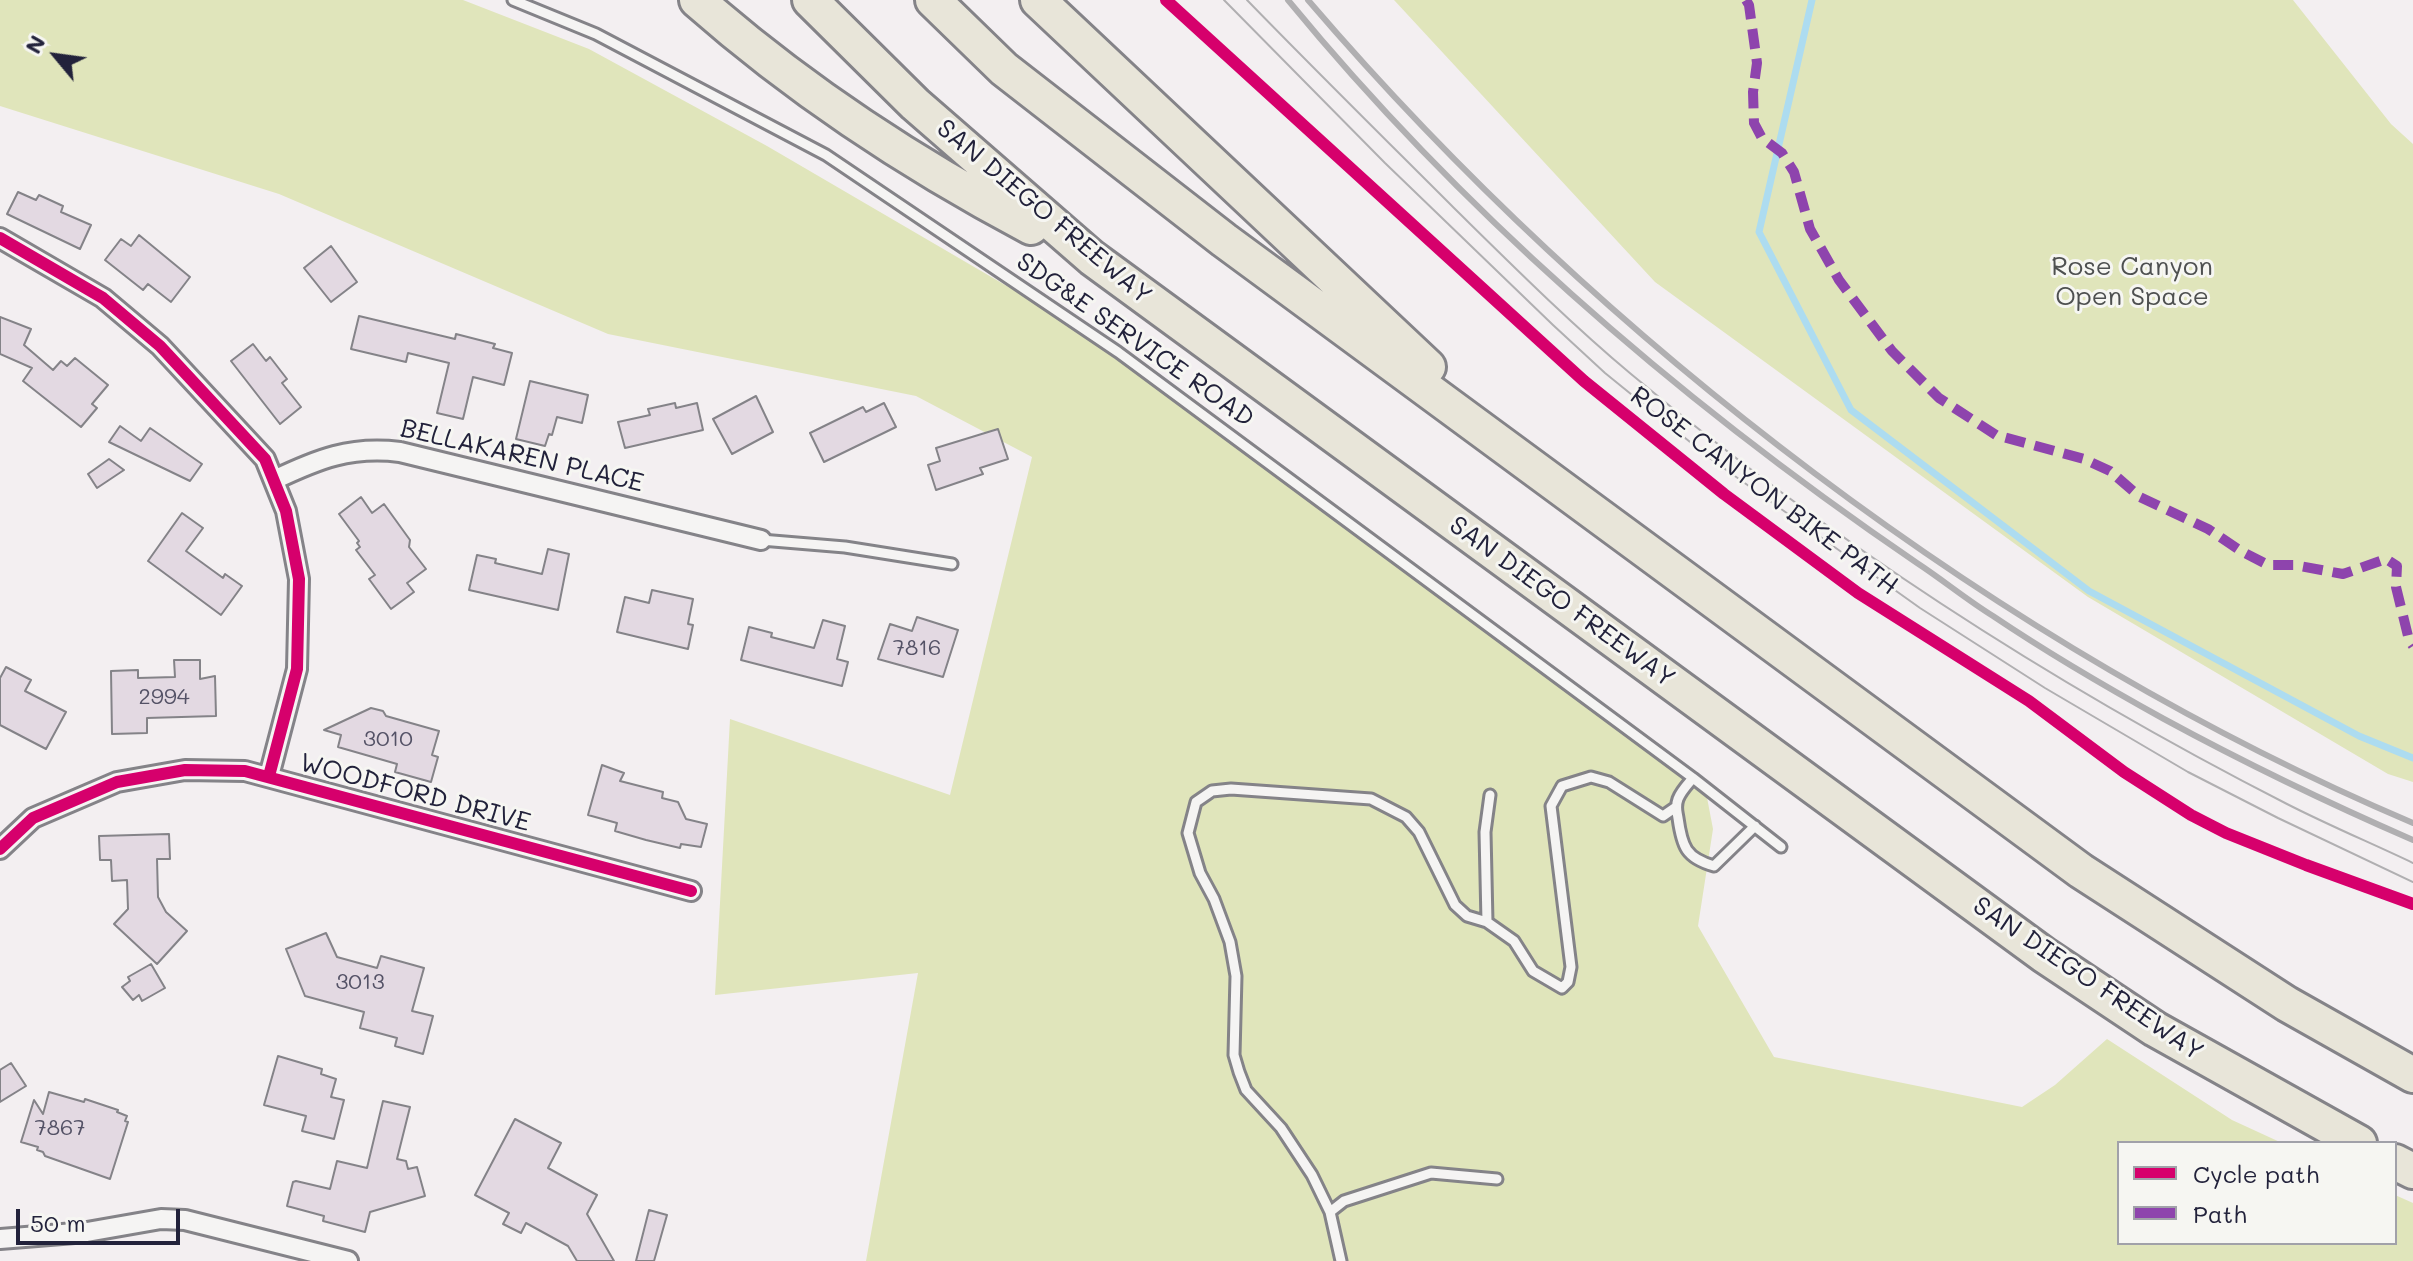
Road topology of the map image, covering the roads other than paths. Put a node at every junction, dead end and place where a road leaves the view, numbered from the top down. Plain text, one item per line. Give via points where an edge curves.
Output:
1 (513, 0) edge
2 (697, 0) edge
3 (810, 0) edge
4 (933, 0) edge
5 (1038, 0) edge
6 (0, 238) edge
7 (1092, 258) junction
8 (274, 480) junction
9 (761, 540) joint
10 (952, 564) dead end
11 (1730, 615) junction
12 (269, 776) junction
13 (1693, 778) junction
14 (1490, 795) dead end
15 (1676, 807) junction
16 (1755, 826) junction
17 (1781, 847) dead end
18 (0, 849) edge
19 (691, 891) dead end
20 (1487, 922) junction
21 (2413, 1075) edge
22 (2355, 1141) edge
23 (1497, 1179) dead end
24 (1330, 1212) junction
25 (0, 1239) edge
26 (348, 1261) edge
27 (1341, 1261) edge

1 - 13 lane, SDG&E SERVICE ROAD via 596,34 826,155 1118,352
2 - 7 highway via 838,112 1007,214
3 - 7 highway, SAN DIEGO FREEWAY via 915,104
4 - 11 highway via 1004,69 1211,231
5 - 11 highway via 1407,350
6 - 8 street via 103,298 160,346 265,459
7 - 22 highway, SAN DIEGO FREEWAY via 2044,955 2155,1029
8 - 9 street, BELLAKAREN PLACE via 314,460 370,448
8 - 12 street via 286,511 299,579 297,669
9 - 10 lane
11 - 21 highway via 2081,871 2287,1004
12 - 18 street, WOODFORD DRIVE via 185,770 117,782 33,818
12 - 19 street, WOODFORD DRIVE
13 - 15 lane
13 - 16 lane, SDG&E SERVICE ROAD
14 - 20 lane via 1485,832
15 - 16 lane via 1685,850 1714,866
15 - 20 lane via 1663,816 1609,782 1591,777 1562,786 1551,806 1571,967 1562,988 1533,971 1514,941
16 - 17 lane, SDG&E SERVICE ROAD
20 - 24 lane via 1467,916 1455,905 1419,832 1406,817 1371,799 1231,789 1212,791 1196,802 1188,833 1230,942 1239,1072 1246,1090 1281,1128 1312,1175
23 - 24 lane via 1431,1173 1344,1201
24 - 27 lane
25 - 26 street via 185,1220

